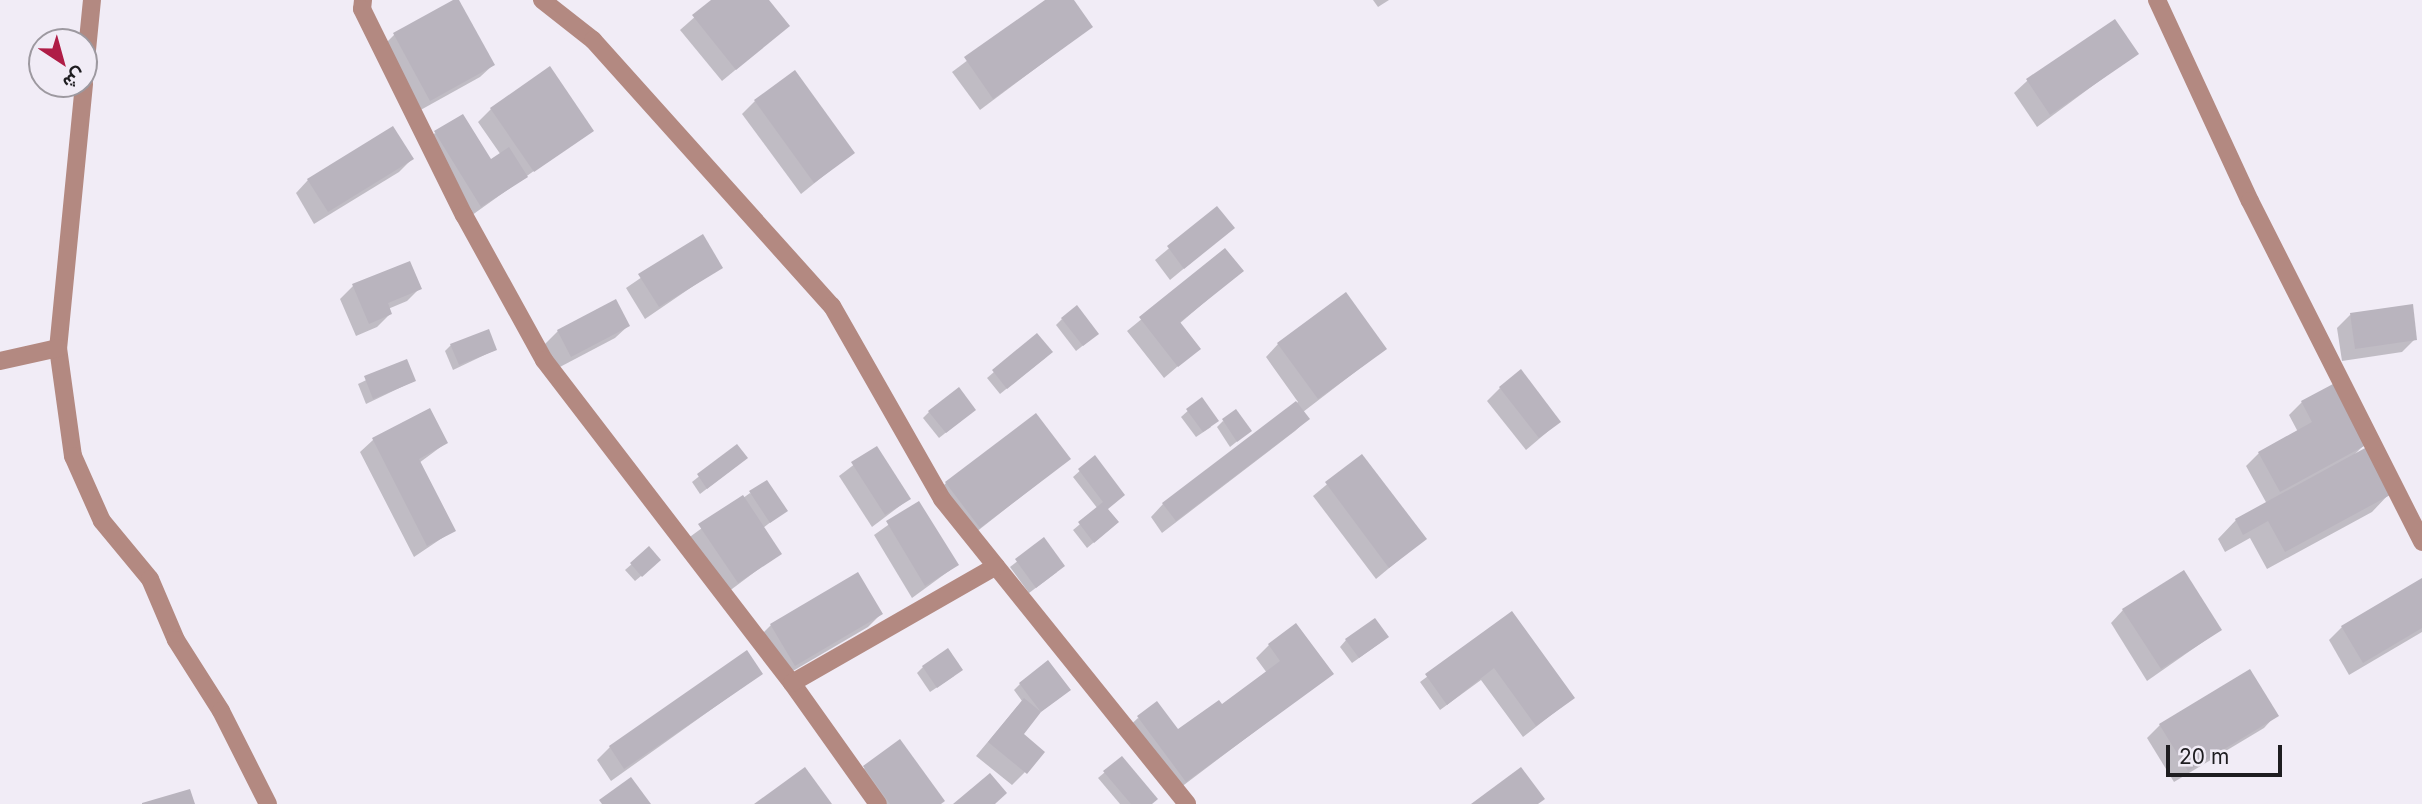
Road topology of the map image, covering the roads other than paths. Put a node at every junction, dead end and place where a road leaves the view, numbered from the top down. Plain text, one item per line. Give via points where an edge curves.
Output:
1 (92, 0) edge
2 (363, 0) edge
3 (542, 0) edge
4 (2157, 0) edge
5 (89, 28) edge
6 (82, 98) edge
7 (58, 348) junction
8 (0, 361) edge
9 (2422, 542) edge
10 (996, 566) junction
11 (792, 683) junction
12 (268, 804) edge
13 (878, 804) edge
14 (1187, 804) edge

1 - 5 street
2 - 11 street via 362,9 464,215 544,360
3 - 10 street via 593,40 832,306 942,499
4 - 9 street via 2250,201
6 - 7 street
7 - 8 street
7 - 12 street via 72,456 97,510 150,579 176,640 221,711
10 - 11 street
10 - 14 street
11 - 13 street

